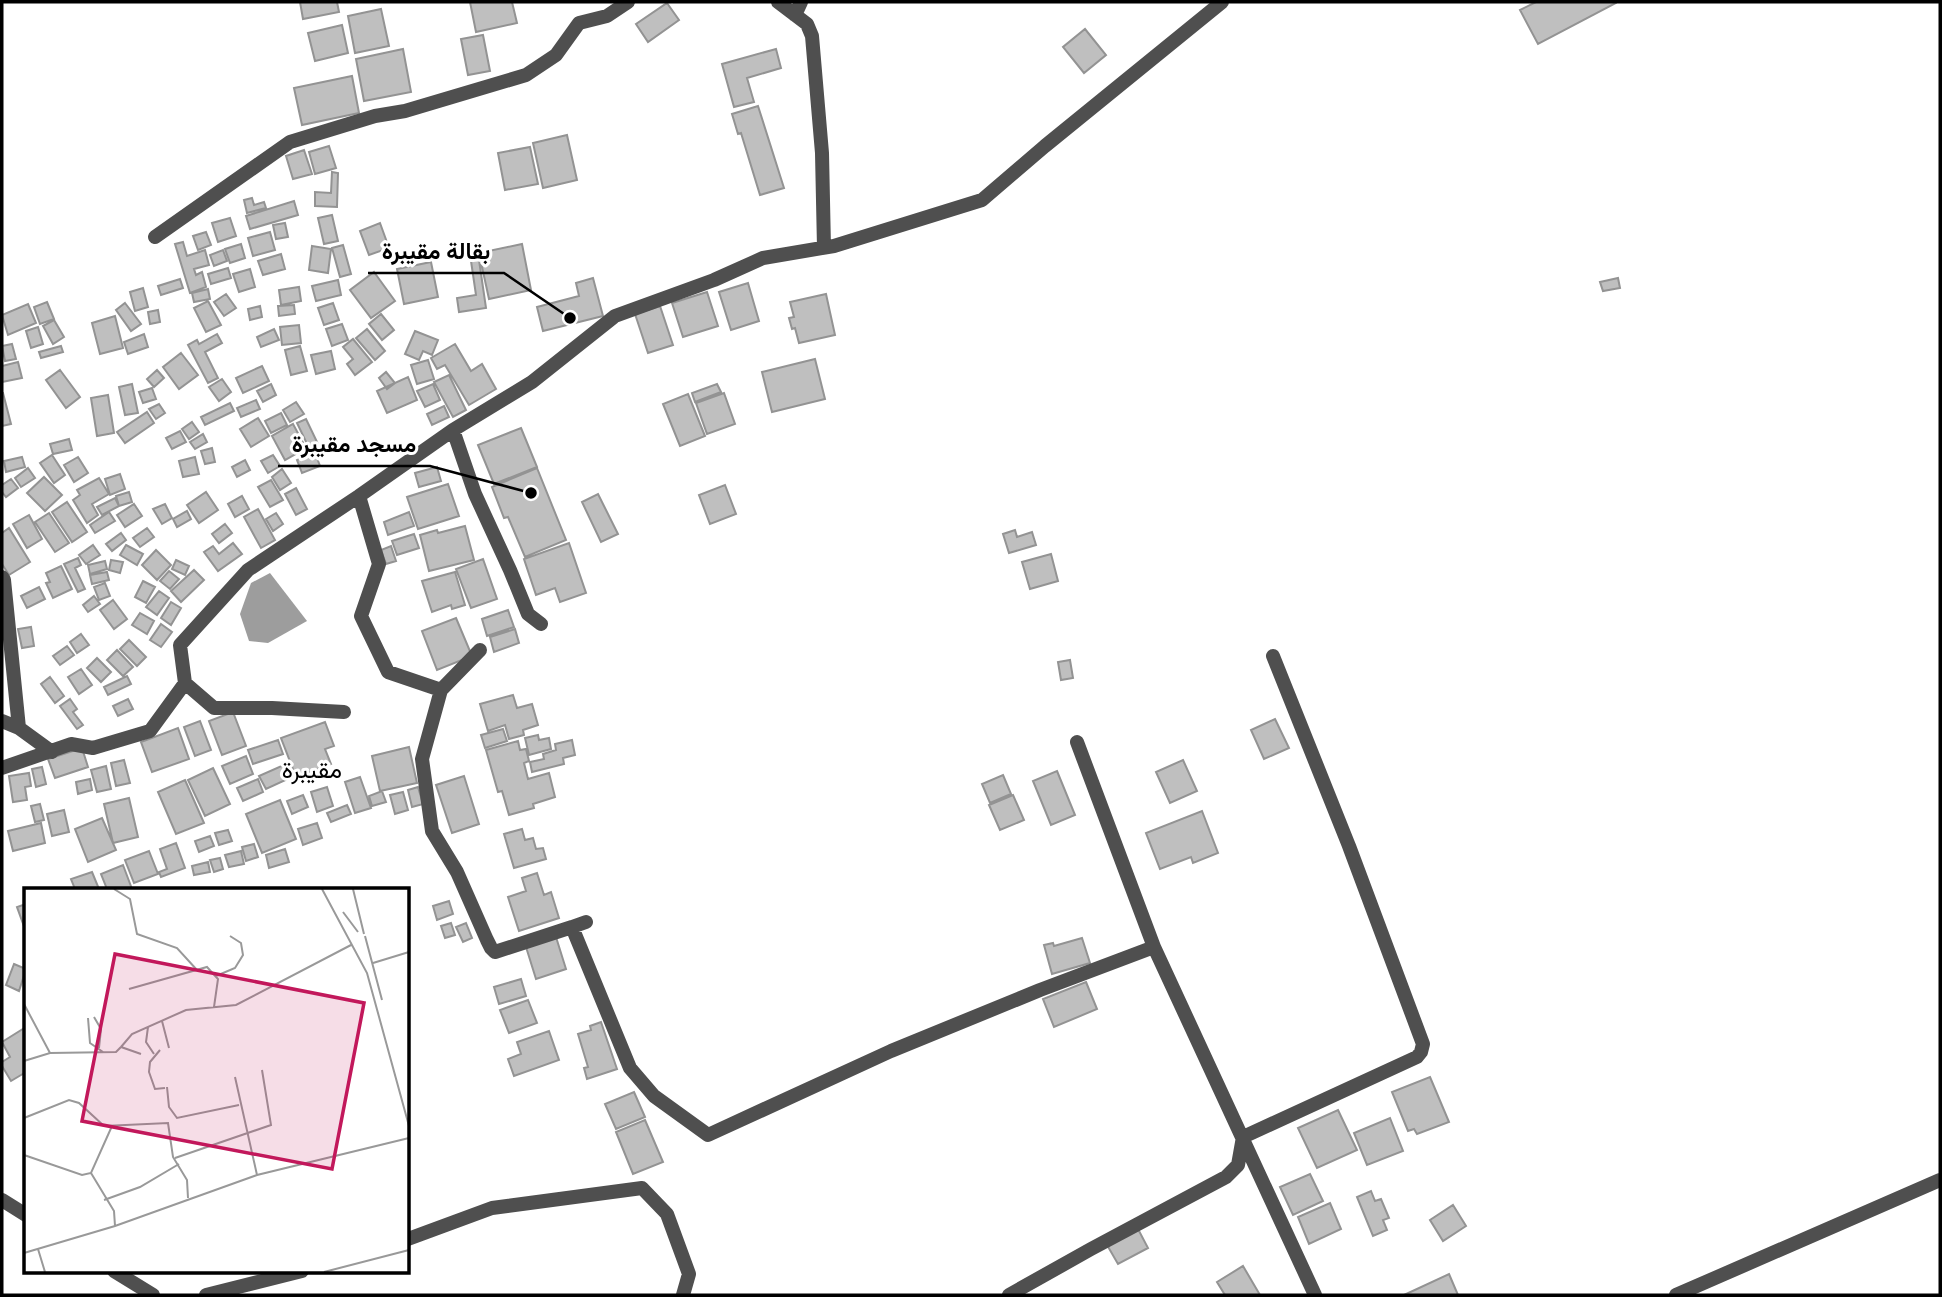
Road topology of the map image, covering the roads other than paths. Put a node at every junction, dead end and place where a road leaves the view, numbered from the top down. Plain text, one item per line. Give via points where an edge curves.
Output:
1 (628, 2) edge
2 (778, 2) edge
3 (1222, 2) edge
4 (798, 8) edge
5 (155, 237) dead end
6 (824, 248) junction
7 (453, 430) junction
8 (359, 496) junction
9 (2, 577) edge
10 (541, 624) dead end
11 (480, 650) dead end
12 (1273, 656) dead end
13 (185, 682) junction
14 (441, 690) junction
15 (345, 712) dead end
16 (2, 721) edge
17 (19, 728) junction
18 (1077, 742) dead end
19 (51, 752) junction
20 (2, 768) edge
21 (1154, 947) junction
22 (1243, 1137) junction
23 (1940, 1180) edge
24 (2, 1200) edge
25 (24, 1214) edge
26 (410, 1238) edge
27 (116, 1272) edge
28 (299, 1272) edge
29 (230, 1292) edge
30 (153, 1295) edge
31 (206, 1295) edge
32 (682, 1295) edge
33 (1009, 1295) edge
34 (1315, 1295) edge
35 (1676, 1295) edge

1 - 5 street via 607,16 579,23 556,55 526,75 290,142
2 - 4 street
3 - 6 street via 982,200
4 - 6 street via 812,36
6 - 7 street via 763,258 615,316 532,382
7 - 8 street
7 - 10 street via 475,494 528,614
8 - 13 street via 247,570 180,645
8 - 14 street via 379,564 361,616 388,672
9 - 17 street
11 - 14 street
12 - 22 street via 1423,1044 1417,1057
13 - 15 street via 214,708
13 - 19 street via 150,732 93,748 71,744
14 - 21 street via 422,759 432,831 491,948 495,952 579,924 629,1068 654,1096 708,1135 891,1051
16 - 17 street
17 - 19 street
18 - 21 street
19 - 20 street
21 - 22 street
22 - 33 street via 1238,1165 1226,1177
22 - 34 street
23 - 35 street
24 - 25 street
26 - 32 street via 492,1208 642,1188 667,1214 689,1274
27 - 30 street
28 - 29 street
29 - 31 street

